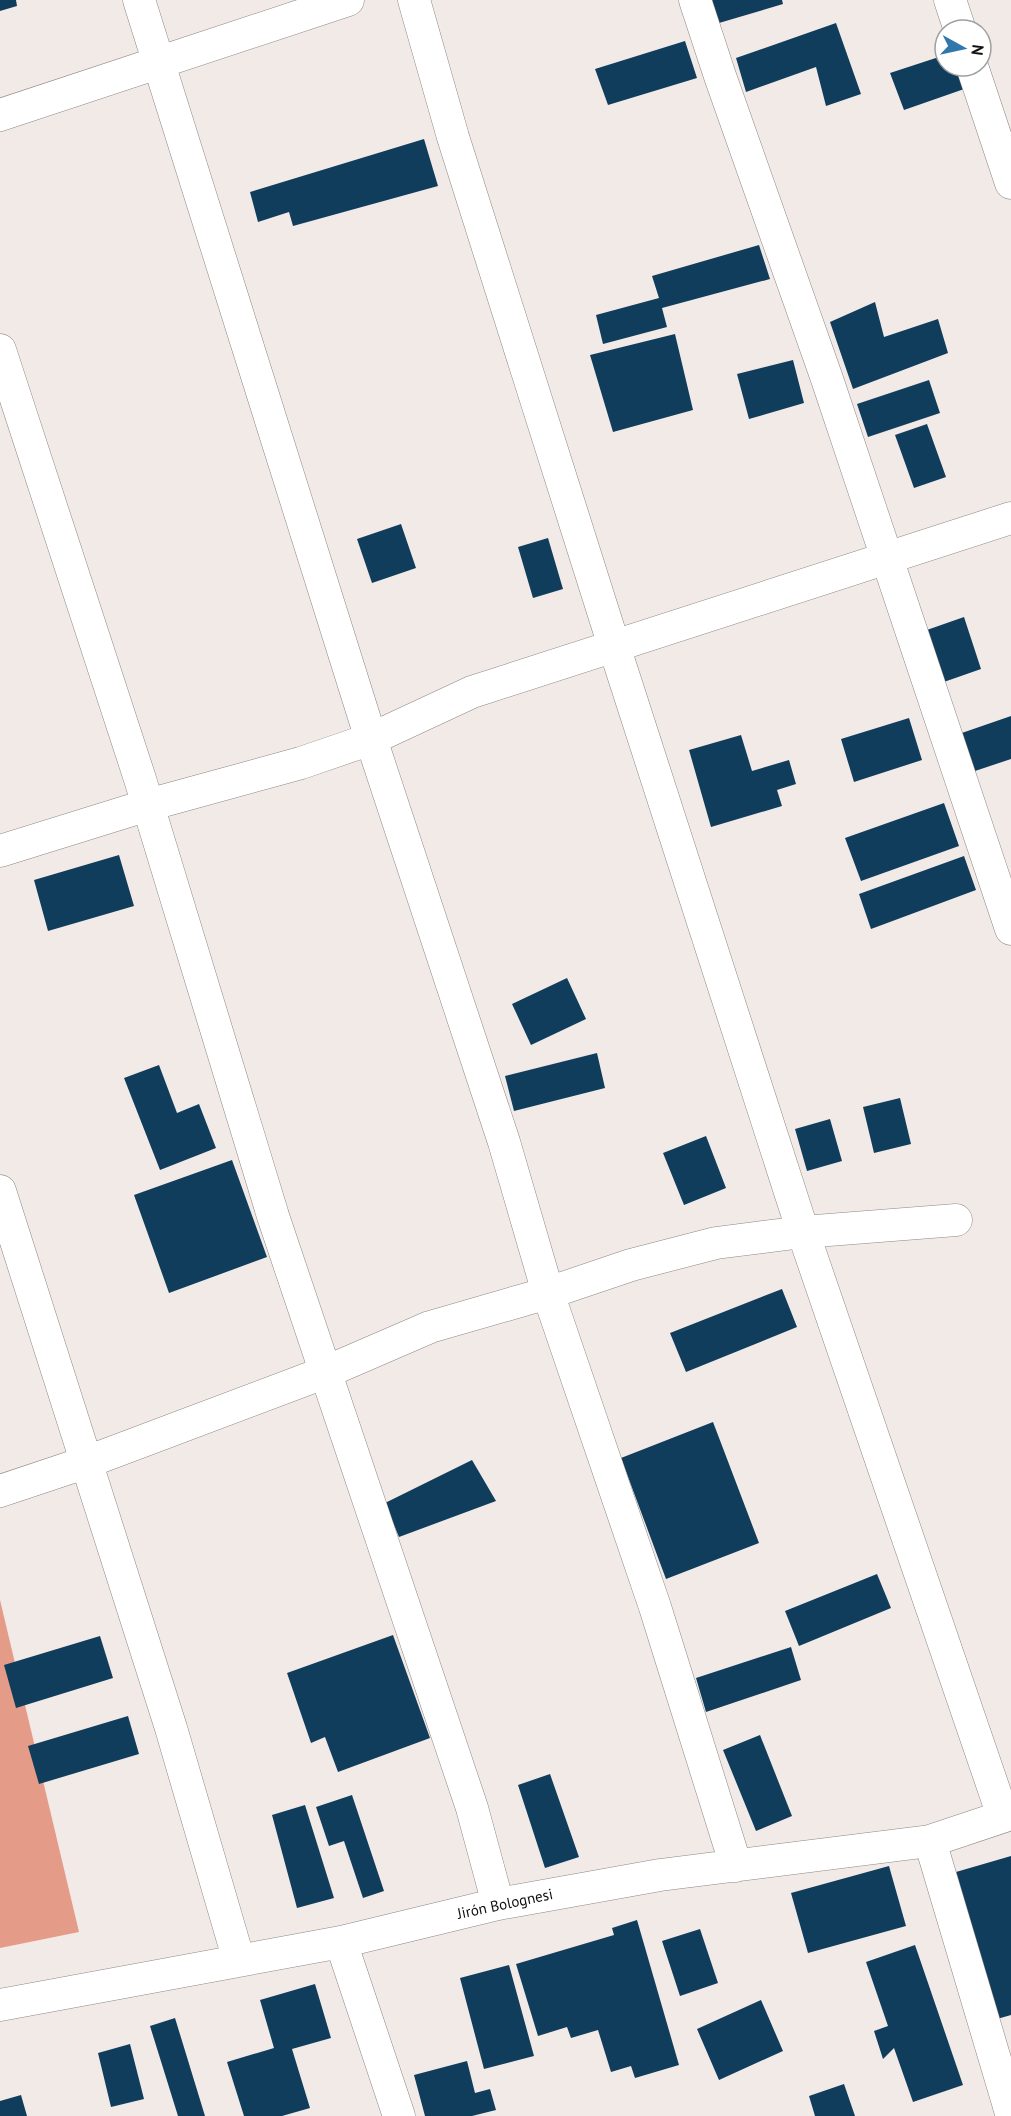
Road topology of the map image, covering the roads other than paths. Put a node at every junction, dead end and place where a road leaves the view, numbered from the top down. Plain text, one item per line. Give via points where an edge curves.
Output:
1 (140, 0) edge
2 (348, 0) edge
3 (414, 0) edge
4 (695, 0) edge
5 (950, 0) edge
6 (956, 18) edge
7 (160, 62) junction
8 (976, 78) edge
9 (0, 115) edge
10 (1011, 183) edge
11 (0, 350) edge
12 (1011, 518) edge
13 (887, 558) junction
14 (614, 646) junction
15 (371, 739) junction
16 (148, 805) junction
17 (0, 851) edge
18 (1011, 929) edge
19 (0, 1191) edge
20 (956, 1220) dead end
21 (803, 1232) junction
22 (548, 1293) junction
23 (326, 1372) junction
24 (87, 1462) junction
25 (0, 1491) edge
26 (1007, 1815) edge
27 (930, 1841) junction
28 (736, 1866) junction
29 (498, 1904) junction
30 (341, 1942) junction
31 (239, 1961) junction
32 (0, 2005) edge
33 (1011, 2113) edge
34 (399, 2116) edge

1 - 7 street
2 - 7 street
3 - 14 street
4 - 13 street
5 - 6 street
7 - 9 street
7 - 15 street
8 - 10 street
11 - 16 street
12 - 13 street
13 - 14 street
13 - 18 street
14 - 15 street via 472,692
14 - 21 street
15 - 16 street
15 - 22 street via 504,1142
16 - 17 street
16 - 23 street via 273,1216
19 - 24 street
20 - 21 street
21 - 22 street via 716,1243 631,1265
21 - 26 street
22 - 23 street via 430,1327
22 - 28 street via 655,1607
23 - 24 street
23 - 29 street via 472,1808
24 - 25 street
24 - 31 street
26 - 27 street, Jirón Bolognesi
27 - 28 street, Jirón Bolognesi
27 - 33 street
28 - 29 street, Jirón Bolognesi via 660,1875
29 - 30 street, Jirón Bolognesi
30 - 31 street, Jirón Bolognesi
30 - 34 street
31 - 32 street, Jirón Bolognesi

